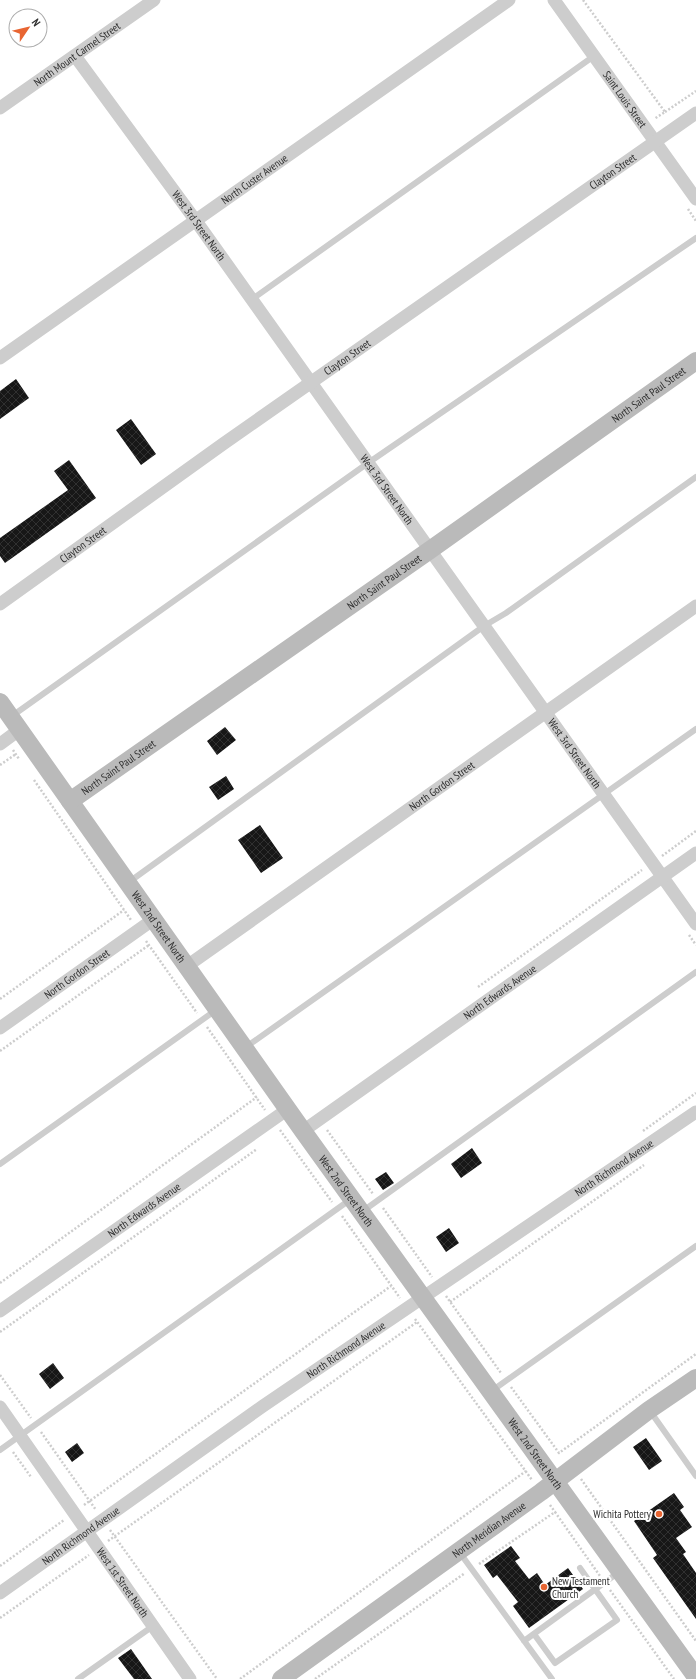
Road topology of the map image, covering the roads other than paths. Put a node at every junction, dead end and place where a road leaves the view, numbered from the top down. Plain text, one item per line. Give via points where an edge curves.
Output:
1 (154, 0) edge
2 (509, 0) edge
3 (554, 0) edge
4 (75, 56) junction
5 (594, 56) junction
6 (0, 108) edge
7 (696, 113) edge
8 (655, 142) junction
9 (696, 199) edge
10 (196, 221) junction
11 (696, 238) edge
12 (252, 300) junction
13 (0, 358) edge
14 (696, 361) edge
15 (311, 383) junction
16 (368, 463) junction
17 (696, 477) edge
18 (430, 550) junction
19 (0, 604) edge
20 (696, 606) edge
21 (484, 626) junction
22 (0, 702) edge
23 (546, 712) junction
24 (696, 729) edge
25 (9, 733) edge
26 (604, 795) junction
27 (70, 801) junction
28 (696, 853) edge
29 (663, 877) junction
30 (128, 883) junction
31 (154, 919) junction
32 (696, 924) edge
33 (187, 966) junction
34 (696, 972) edge
35 (217, 1009) junction
36 (0, 1028) edge
37 (244, 1048) junction
38 (288, 1109) junction
39 (696, 1112) edge
40 (303, 1130) junction
41 (0, 1164) edge
42 (357, 1205) junction
43 (696, 1246) edge
44 (424, 1298) junction
45 (0, 1311) edge
46 (696, 1378) edge
47 (492, 1391) junction
48 (0, 1407) edge
49 (649, 1410) junction
50 (20, 1436) junction
51 (0, 1450) edge
52 (696, 1476) edge
53 (556, 1480) junction
54 (88, 1532) junction
55 (459, 1551) junction
56 (580, 1568) dead end
57 (620, 1571) junction
58 (596, 1589) junction
59 (0, 1594) edge
60 (153, 1625) junction
61 (534, 1634) junction
62 (524, 1641) junction
63 (696, 1677) edge
64 (78, 1679) edge
65 (190, 1679) edge
66 (281, 1679) edge
67 (552, 1679) edge

1 - 4 street, North Mount Carmel Street
2 - 10 street, North Custer Avenue
3 - 5 street, Saint Louis Street
4 - 6 street, North Mount Carmel Street
4 - 10 street, West 3rd Street North
5 - 8 street, Saint Louis Street
5 - 12 lane
7 - 8 street, Clayton Street
8 - 9 street, Saint Louis Street
8 - 15 street, Clayton Street
10 - 12 street, West 3rd Street North
10 - 13 street, North Custer Avenue
11 - 16 lane
12 - 15 street, West 3rd Street North
14 - 18 street, North Saint Paul Street
15 - 16 street, West 3rd Street North
15 - 19 street, Clayton Street
16 - 18 street, West 3rd Street North
16 - 25 lane
17 - 21 lane
18 - 21 street, West 3rd Street North
18 - 27 street, North Saint Paul Street
20 - 23 street, North Gordon Street
21 - 23 street, West 3rd Street North
21 - 30 lane
22 - 25 street, West 2nd Street North
23 - 26 street, West 3rd Street North
23 - 33 street, North Gordon Street
24 - 26 lane
25 - 27 street, West 2nd Street North
26 - 29 street, West 3rd Street North
26 - 37 lane
27 - 30 street, West 2nd Street North
28 - 29 street, North Edwards Avenue
29 - 32 street, West 3rd Street North
29 - 40 street, North Edwards Avenue
30 - 31 street, West 2nd Street North
31 - 33 street, West 2nd Street North
31 - 36 street, North Gordon Street
33 - 35 street, West 2nd Street North
34 - 42 lane via 378,1201
35 - 37 street, West 2nd Street North
35 - 41 lane
37 - 38 street, West 2nd Street North
38 - 40 street, West 2nd Street North
38 - 45 street, North Edwards Avenue
39 - 44 street, North Richmond Avenue
40 - 42 street, West 2nd Street North
42 - 44 street, West 2nd Street North
42 - 50 lane via 337,1209
43 - 47 lane
44 - 47 street, West 2nd Street North
44 - 54 street, North Richmond Avenue via 263,1406
46 - 49 street, North Meridian Avenue
47 - 53 street, West 2nd Street North
48 - 50 street, West 1st Street North
49 - 52 lane
49 - 53 street, North Meridian Avenue
50 - 51 lane
50 - 54 street, West 1st Street North
53 - 55 street, North Meridian Avenue
53 - 57 street, West 2nd Street North
54 - 59 street, North Richmond Avenue
54 - 60 street, West 1st Street North
55 - 62 lane
55 - 66 street, North Meridian Avenue
56 - 58 lane
57 - 58 lane
57 - 63 street, West 2nd Street North
58 - 61 lane
58 - 61 lane via 617,1620 555,1663
60 - 64 lane
60 - 65 street, West 1st Street North
61 - 62 lane
62 - 67 lane

